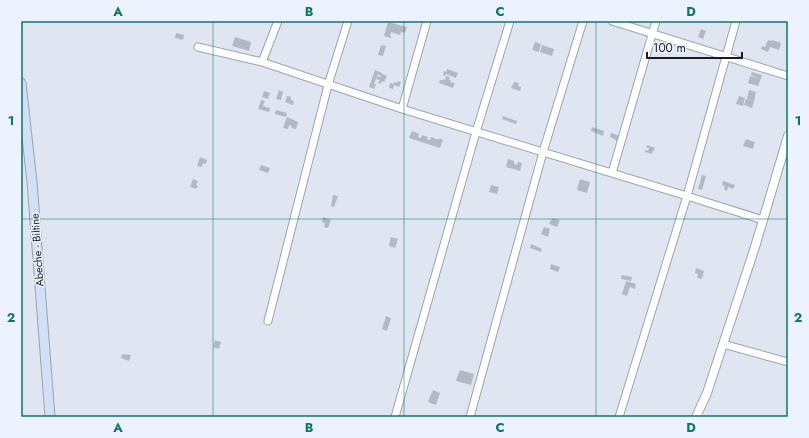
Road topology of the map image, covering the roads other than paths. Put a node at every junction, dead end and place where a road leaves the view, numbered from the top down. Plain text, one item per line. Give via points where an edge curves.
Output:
1 (278, 21) edge
2 (348, 21) edge
3 (427, 21) edge
4 (510, 21) edge
5 (583, 21) edge
6 (612, 21) edge
7 (656, 21) edge
8 (736, 21) edge
9 (652, 33) junction
10 (198, 47) dead end
11 (726, 57) junction
12 (262, 62) junction
13 (788, 76) edge
14 (21, 83) edge
15 (328, 84) junction
16 (402, 109) junction
17 (476, 132) junction
18 (788, 136) edge
19 (543, 152) junction
20 (612, 173) junction
21 (687, 196) junction
22 (763, 220) junction
23 (268, 321) dead end
24 (723, 344) junction
25 (788, 362) edge
26 (50, 417) edge
27 (395, 417) edge
28 (470, 417) edge
29 (619, 417) edge
30 (696, 417) edge

1 - 12 street
2 - 15 street
3 - 16 street
4 - 17 street
5 - 19 street
6 - 9 street
7 - 9 street
8 - 11 street
9 - 11 street
9 - 20 street
10 - 12 street
11 - 13 street
11 - 21 street
12 - 15 street
14 - 26 main road, Abeche - Biltine via 32,182
15 - 16 street
15 - 23 street
16 - 17 street
17 - 19 street
17 - 27 street
18 - 22 street
19 - 20 street
19 - 28 street
20 - 21 street
21 - 22 street
21 - 29 street
22 - 24 street
24 - 25 street
24 - 30 street

